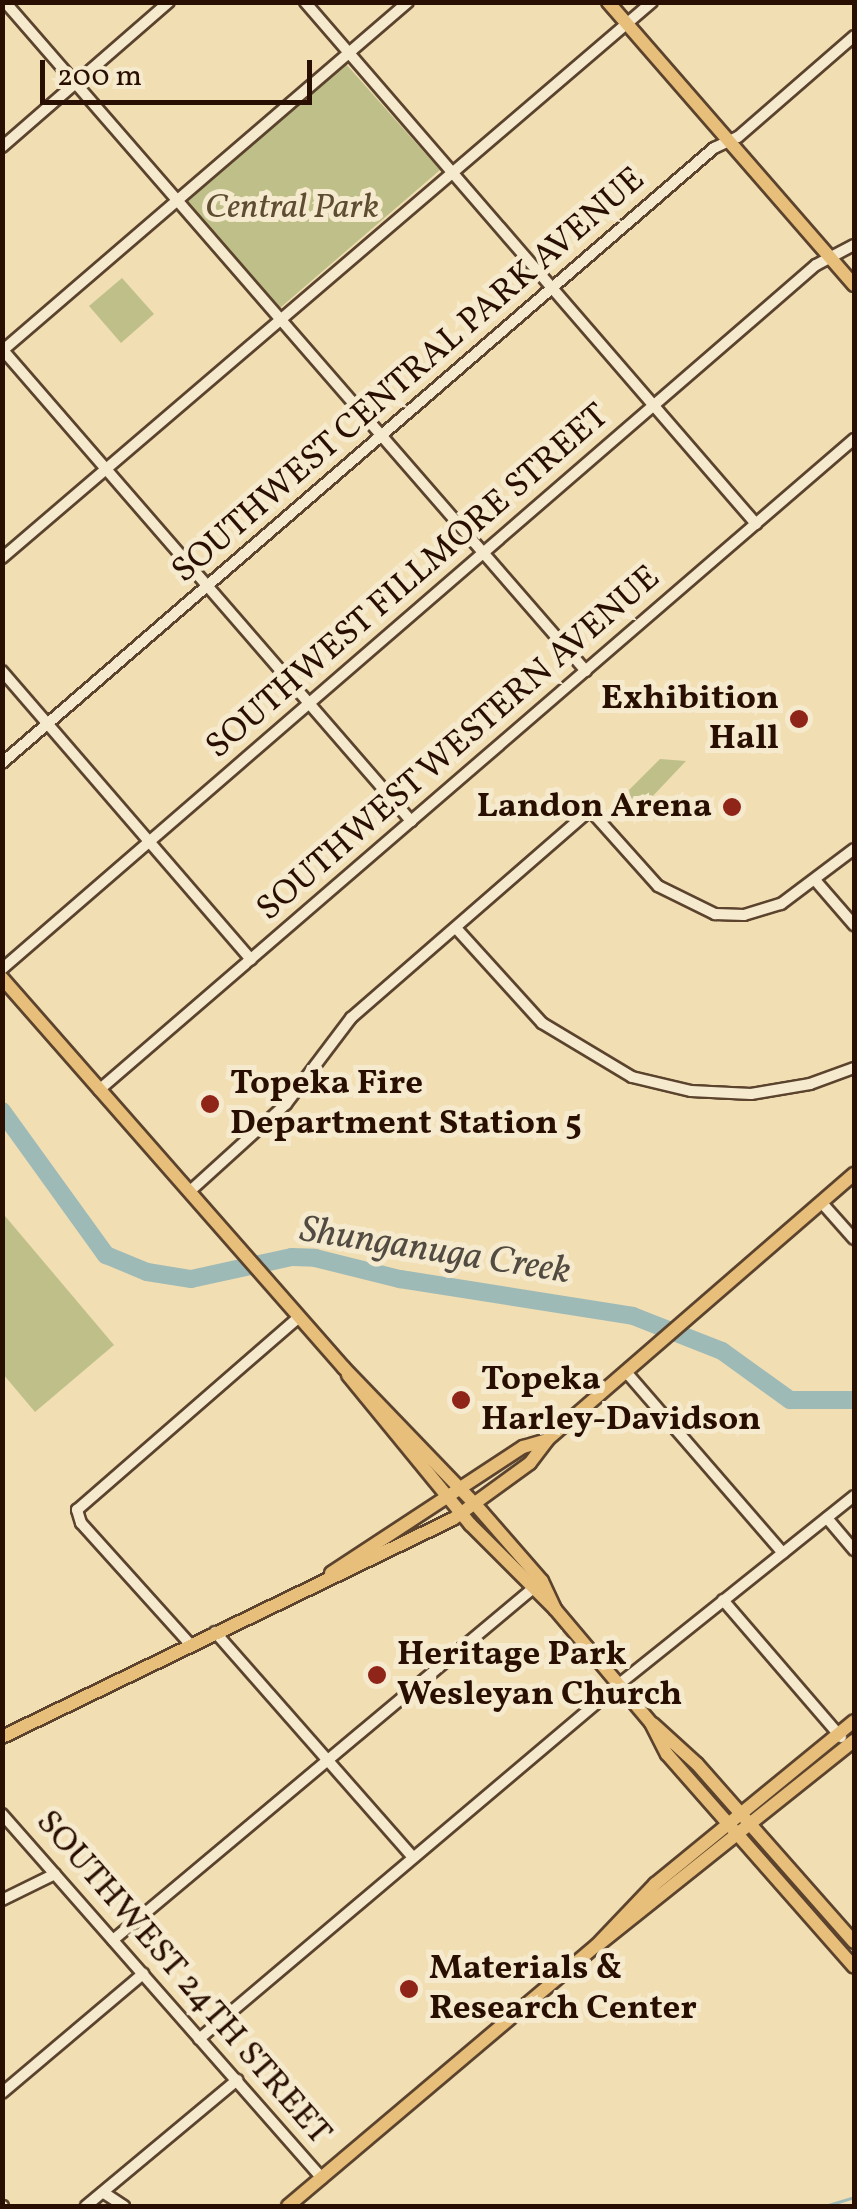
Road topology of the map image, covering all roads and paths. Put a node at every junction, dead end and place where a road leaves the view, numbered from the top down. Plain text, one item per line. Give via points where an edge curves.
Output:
1 (5, 2) edge
2 (169, 2) edge
3 (304, 2) edge
4 (408, 2) edge
5 (608, 2) edge
6 (652, 2) edge
7 (626, 22) junction
8 (854, 36) edge
9 (349, 53) junction
10 (76, 84) junction
11 (728, 140) junction
12 (2, 147) edge
13 (450, 171) junction
14 (178, 202) junction
15 (854, 246) edge
16 (832, 258) junction
17 (854, 284) edge
18 (552, 288) junction
19 (280, 319) junction
20 (3, 350) edge
21 (655, 405) junction
22 (382, 436) junction
23 (854, 439) edge
24 (106, 469) junction
25 (756, 524) junction
26 (484, 554) junction
27 (2, 558) edge
28 (209, 586) junction
29 (2, 671) edge
30 (586, 671) junction
31 (309, 705) junction
32 (48, 725) junction
33 (2, 764) edge
34 (411, 821) junction
35 (150, 843) junction
36 (854, 849) edge
37 (815, 880) junction
38 (854, 925) edge
39 (456, 928) junction
40 (251, 959) junction
41 (2, 969) edge
42 (2, 978) edge
43 (854, 1068) edge
44 (100, 1090) junction
45 (854, 1174) edge
46 (188, 1192) junction
47 (822, 1202) junction
48 (854, 1240) edge
49 (298, 1317) junction
50 (344, 1368) junction
51 (627, 1373) junction
52 (548, 1440) junction
53 (462, 1490) junction
54 (854, 1496) edge
55 (448, 1499) junction
56 (474, 1503) junction
57 (460, 1514) junction
58 (826, 1518) junction
59 (854, 1550) edge
60 (783, 1553) junction
61 (329, 1574) junction
62 (537, 1585) junction
63 (724, 1600) junction
64 (215, 1632) junction
65 (190, 1644) junction
66 (618, 1685) junction
67 (854, 1720) edge
68 (651, 1723) junction
69 (838, 1733) junction
70 (2, 1737) edge
71 (852, 1743) edge
72 (328, 1760) junction
73 (740, 1812) junction
74 (2, 1814) edge
75 (727, 1823) junction
76 (751, 1825) junction
77 (738, 1836) junction
78 (412, 1856) junction
79 (54, 1874) junction
80 (2, 1900) edge
81 (113, 1940) junction
82 (854, 1942) edge
83 (596, 1946) junction
84 (854, 1968) edge
85 (142, 1974) junction
86 (199, 2038) junction
87 (236, 2080) junction
88 (2, 2093) edge
89 (322, 2178) junction
90 (104, 2193) junction
91 (86, 2206) edge
92 (124, 2206) edge
93 (288, 2206) edge

1 - 10 street
2 - 10 street
3 - 9 street
4 - 9 street
5 - 7 main road
6 - 7 street
7 - 11 main road
7 - 13 street
8 - 11 street, SOUTHWEST CENTRAL PARK AVENUE
9 - 13 street
9 - 14 street
10 - 12 street
10 - 14 street
11 - 16 main road
11 - 18 street, SOUTHWEST CENTRAL PARK AVENUE
13 - 18 street
13 - 19 street
14 - 19 street
14 - 20 street
15 - 16 street, SOUTHWEST FILLMORE STREET
16 - 17 main road
16 - 21 street, SOUTHWEST FILLMORE STREET via 816,264
18 - 21 street
18 - 22 street, SOUTHWEST CENTRAL PARK AVENUE
19 - 22 street
19 - 24 street
20 - 24 street
21 - 25 street
21 - 26 street, SOUTHWEST FILLMORE STREET
22 - 26 street
22 - 28 street, SOUTHWEST CENTRAL PARK AVENUE
23 - 25 street, SOUTHWEST WESTERN AVENUE
24 - 27 street
24 - 28 street
25 - 30 street, SOUTHWEST WESTERN AVENUE
26 - 30 street
26 - 31 street, SOUTHWEST FILLMORE STREET
28 - 31 street
28 - 32 street, SOUTHWEST CENTRAL PARK AVENUE
29 - 32 street
30 - 34 street, SOUTHWEST WESTERN AVENUE
31 - 34 street
31 - 35 street, SOUTHWEST FILLMORE STREET
32 - 33 street, SOUTHWEST CENTRAL PARK AVENUE
32 - 35 street
34 - 40 street, SOUTHWEST WESTERN AVENUE
35 - 40 street
35 - 41 street, SOUTHWEST FILLMORE STREET
36 - 37 street
37 - 38 street
37 - 39 street via 758,913 699,910 658,886 590,810
39 - 43 street via 554,1033 632,1076 691,1092 751,1094 796,1088
39 - 46 street via 352,1018 286,1104
40 - 44 street, SOUTHWEST WESTERN AVENUE
42 - 44 main road
44 - 46 main road
45 - 47 main road
46 - 49 main road
47 - 48 street
47 - 51 main road
49 - 50 main road
49 - 65 street via 78,1510 81,1523
50 - 53 main road
50 - 55 main road
51 - 52 main road
51 - 60 street
52 - 53 main road via 523,1447
52 - 56 main road via 530,1463
53 - 55 main road
53 - 56 main road
54 - 58 street
55 - 57 main road
55 - 61 main road
56 - 57 main road
56 - 62 main road
57 - 61 main road via 361,1567
57 - 62 main road
58 - 59 street
58 - 60 street
60 - 63 street
61 - 64 main road
62 - 66 main road
62 - 72 street
63 - 66 street
63 - 69 street
64 - 65 main road
64 - 72 street
65 - 70 main road
66 - 68 main road
66 - 78 street
67 - 69 main road
68 - 73 main road
68 - 75 main road via 667,1754
69 - 71 street
69 - 73 main road
71 - 76 main road
72 - 78 street
72 - 81 street
73 - 75 main road
73 - 76 main road
74 - 79 street, SOUTHWEST 24TH STREET
75 - 77 main road
75 - 83 main road via 618,1918
76 - 77 main road
76 - 82 main road
77 - 83 main road via 616,1937
77 - 84 main road
78 - 86 street
79 - 80 street
79 - 81 street, SOUTHWEST 24TH STREET
81 - 85 street, SOUTHWEST 24TH STREET
83 - 89 main road
85 - 86 street, SOUTHWEST 24TH STREET
85 - 88 street
86 - 87 street, SOUTHWEST 24TH STREET
87 - 89 street, SOUTHWEST 24TH STREET
87 - 90 street
89 - 93 main road
90 - 91 street
90 - 92 street

